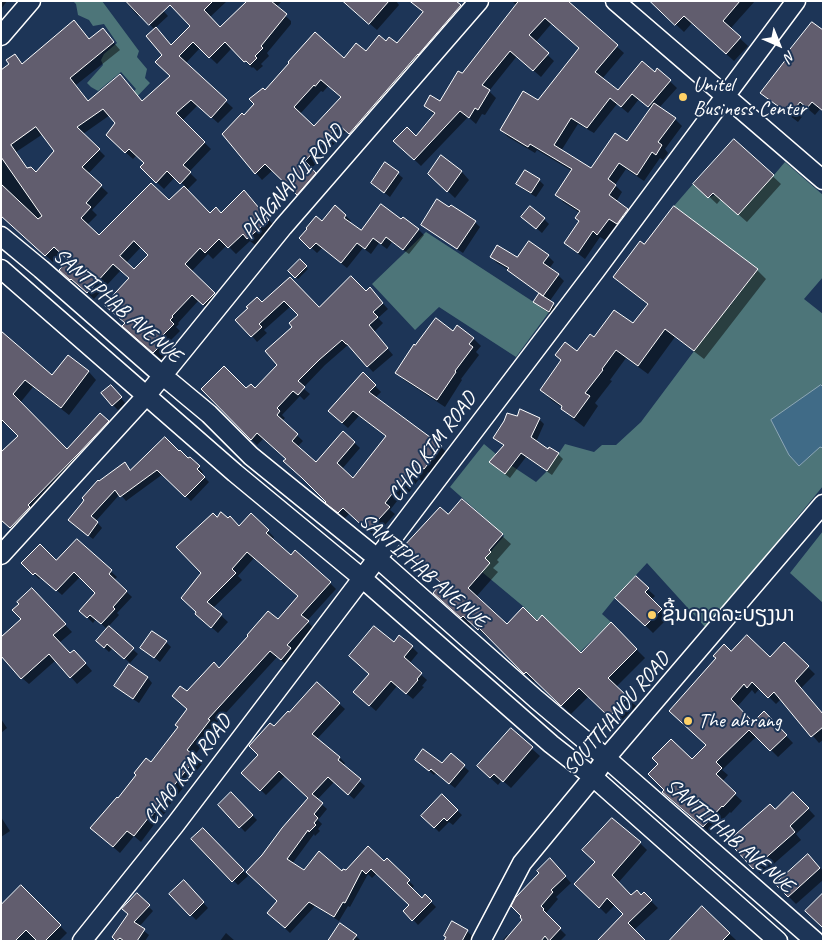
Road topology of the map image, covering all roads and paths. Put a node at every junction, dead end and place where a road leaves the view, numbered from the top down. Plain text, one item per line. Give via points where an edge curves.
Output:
1 (31, 1) edge
2 (479, 1) edge
3 (615, 1) edge
4 (796, 1) edge
5 (1, 36) edge
6 (726, 96) junction
7 (823, 180) edge
8 (1, 236) edge
9 (1, 269) edge
10 (162, 375) junction
11 (146, 396) junction
12 (823, 504) edge
13 (1, 555) edge
14 (377, 558) junction
15 (362, 578) junction
16 (606, 758) junction
17 (593, 777) junction
18 (82, 941) edge
19 (481, 941) edge
20 (778, 941) edge
21 (815, 941) edge

1 - 5 street
2 - 10 street, PHAGNAPUI ROAD via 283,227
3 - 6 street
4 - 6 street, CHAO KIM ROAD
6 - 7 street
6 - 14 street, CHAO KIM ROAD
8 - 10 street, SANTIPHAB AVENUE
9 - 11 street
10 - 11 street, PHAGNAPUI ROAD
10 - 14 street, SANTIPHAB AVENUE via 209,414 250,456
11 - 13 street, PHAGNAPUI ROAD
11 - 15 street
12 - 16 street, SOUTTHANOU ROAD
14 - 15 street, CHAO KIM ROAD
14 - 16 street, SANTIPHAB AVENUE
15 - 17 street
15 - 18 street, CHAO KIM ROAD via 175,825
16 - 17 street, SOUTTHANOU ROAD
16 - 21 street, SANTIPHAB AVENUE
17 - 19 street, SOUTTHANOU ROAD via 522,863
17 - 20 street

